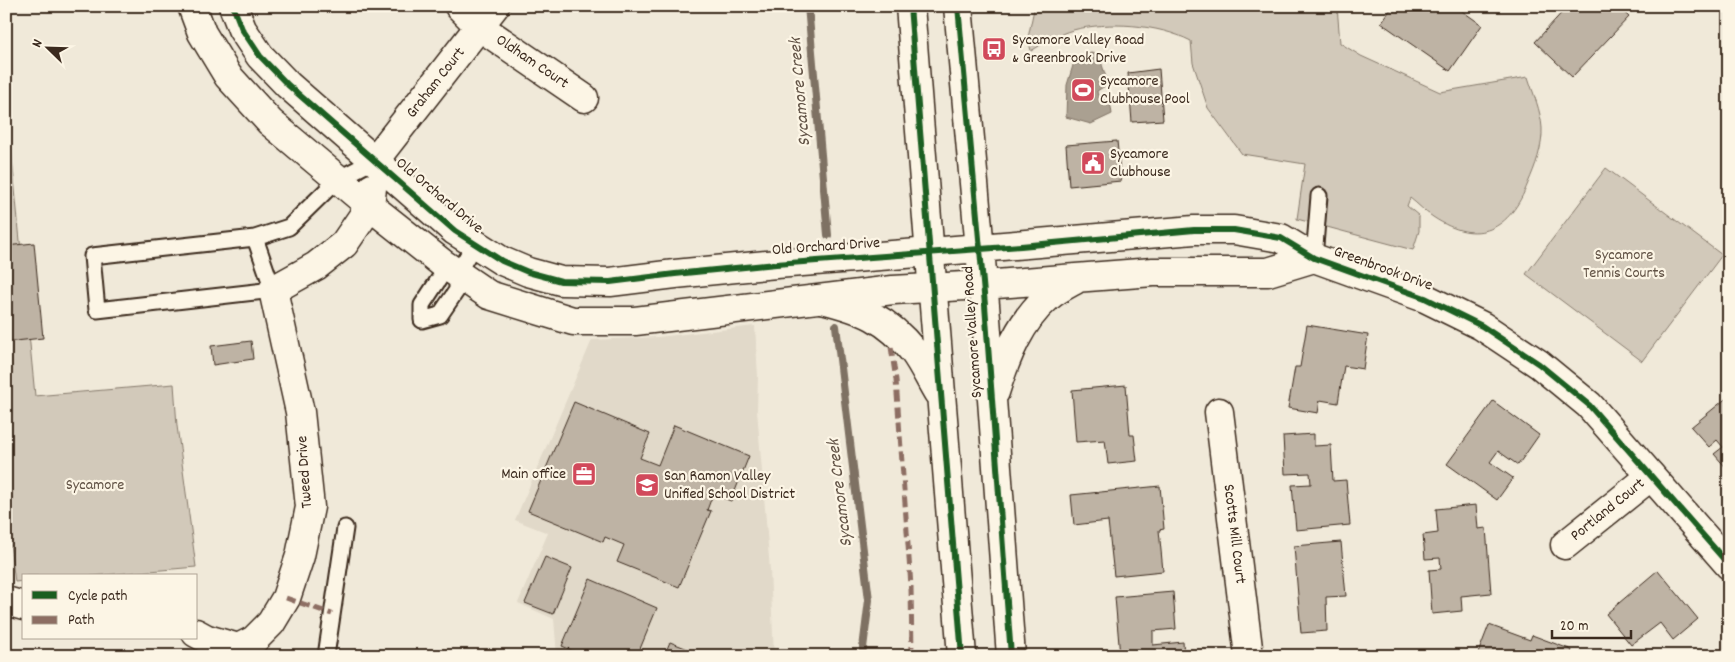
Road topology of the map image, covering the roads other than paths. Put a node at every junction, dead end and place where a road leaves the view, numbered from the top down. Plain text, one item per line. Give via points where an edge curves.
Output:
1 (192, 6) edge
2 (233, 6) edge
3 (459, 6) edge
4 (910, 6) edge
5 (958, 6) edge
6 (488, 17) edge
7 (584, 98) dead end
8 (375, 160) junction
9 (338, 179) junction
10 (1319, 196) dead end
11 (370, 206) junction
12 (255, 238) junction
13 (474, 244) junction
14 (980, 249) junction
15 (930, 252) junction
16 (1314, 258) junction
17 (458, 274) junction
18 (1080, 277) junction
19 (983, 285) junction
20 (933, 288) junction
21 (273, 290) junction
22 (822, 299) junction
23 (941, 398) junction
24 (992, 403) junction
25 (1219, 412) dead end
26 (1651, 476) junction
27 (345, 528) dead end
28 (1565, 545) dead end
29 (1729, 565) edge
30 (6, 601) edge
31 (22, 605) edge
32 (198, 634) edge
33 (326, 656) edge
34 (962, 656) edge
35 (1011, 656) edge
36 (1249, 656) edge

1 - 9 street via 202,33 228,76 270,122
2 - 8 street, Old Orchard Drive via 242,29 260,56 288,85
3 - 6 street, Oldham Court
4 - 15 street
5 - 14 street, Sycamore Valley Road
6 - 7 street, Oldham Court
6 - 8 street, Graham Court
8 - 9 lane, Old Orchard Drive
8 - 11 street
8 - 13 street, Old Orchard Drive
9 - 11 street
9 - 12 lane, Old Orchard Drive via 290,227
10 - 16 lane
11 - 17 street
11 - 21 street via 344,244 316,266
12 - 21 lane, Tweed Drive
12 - 21 lane, Old Orchard Drive via 92,256 97,310
13 - 15 street, Old Orchard Drive via 502,262 561,281 610,282
13 - 17 lane
14 - 15 street, Greenbrook Drive
14 - 16 street, Greenbrook Drive via 1194,230 1234,230 1281,238
14 - 19 street, Sycamore Valley Road
15 - 20 street
16 - 18 street, Greenbrook Drive via 1268,272 1153,272
16 - 26 street, Greenbrook Drive via 1425,298 1482,326 1539,364 1588,405
17 - 22 street via 489,295 572,321 635,321
18 - 19 street, Greenbrook Drive
18 - 24 street via 1050,295 1034,310 1003,367
19 - 20 street
19 - 24 street, Sycamore Valley Road
20 - 22 street
20 - 23 street
21 - 32 street, Tweed Drive via 300,412 310,507 300,556 286,598 271,622 254,640 238,648
22 - 23 street via 866,312 884,322 915,353
23 - 34 street
24 - 35 street, Sycamore Valley Road
25 - 36 street, Scotts Mill Court
26 - 28 street, Portland Court
26 - 29 street, Greenbrook Drive
27 - 33 lane
30 - 31 street

